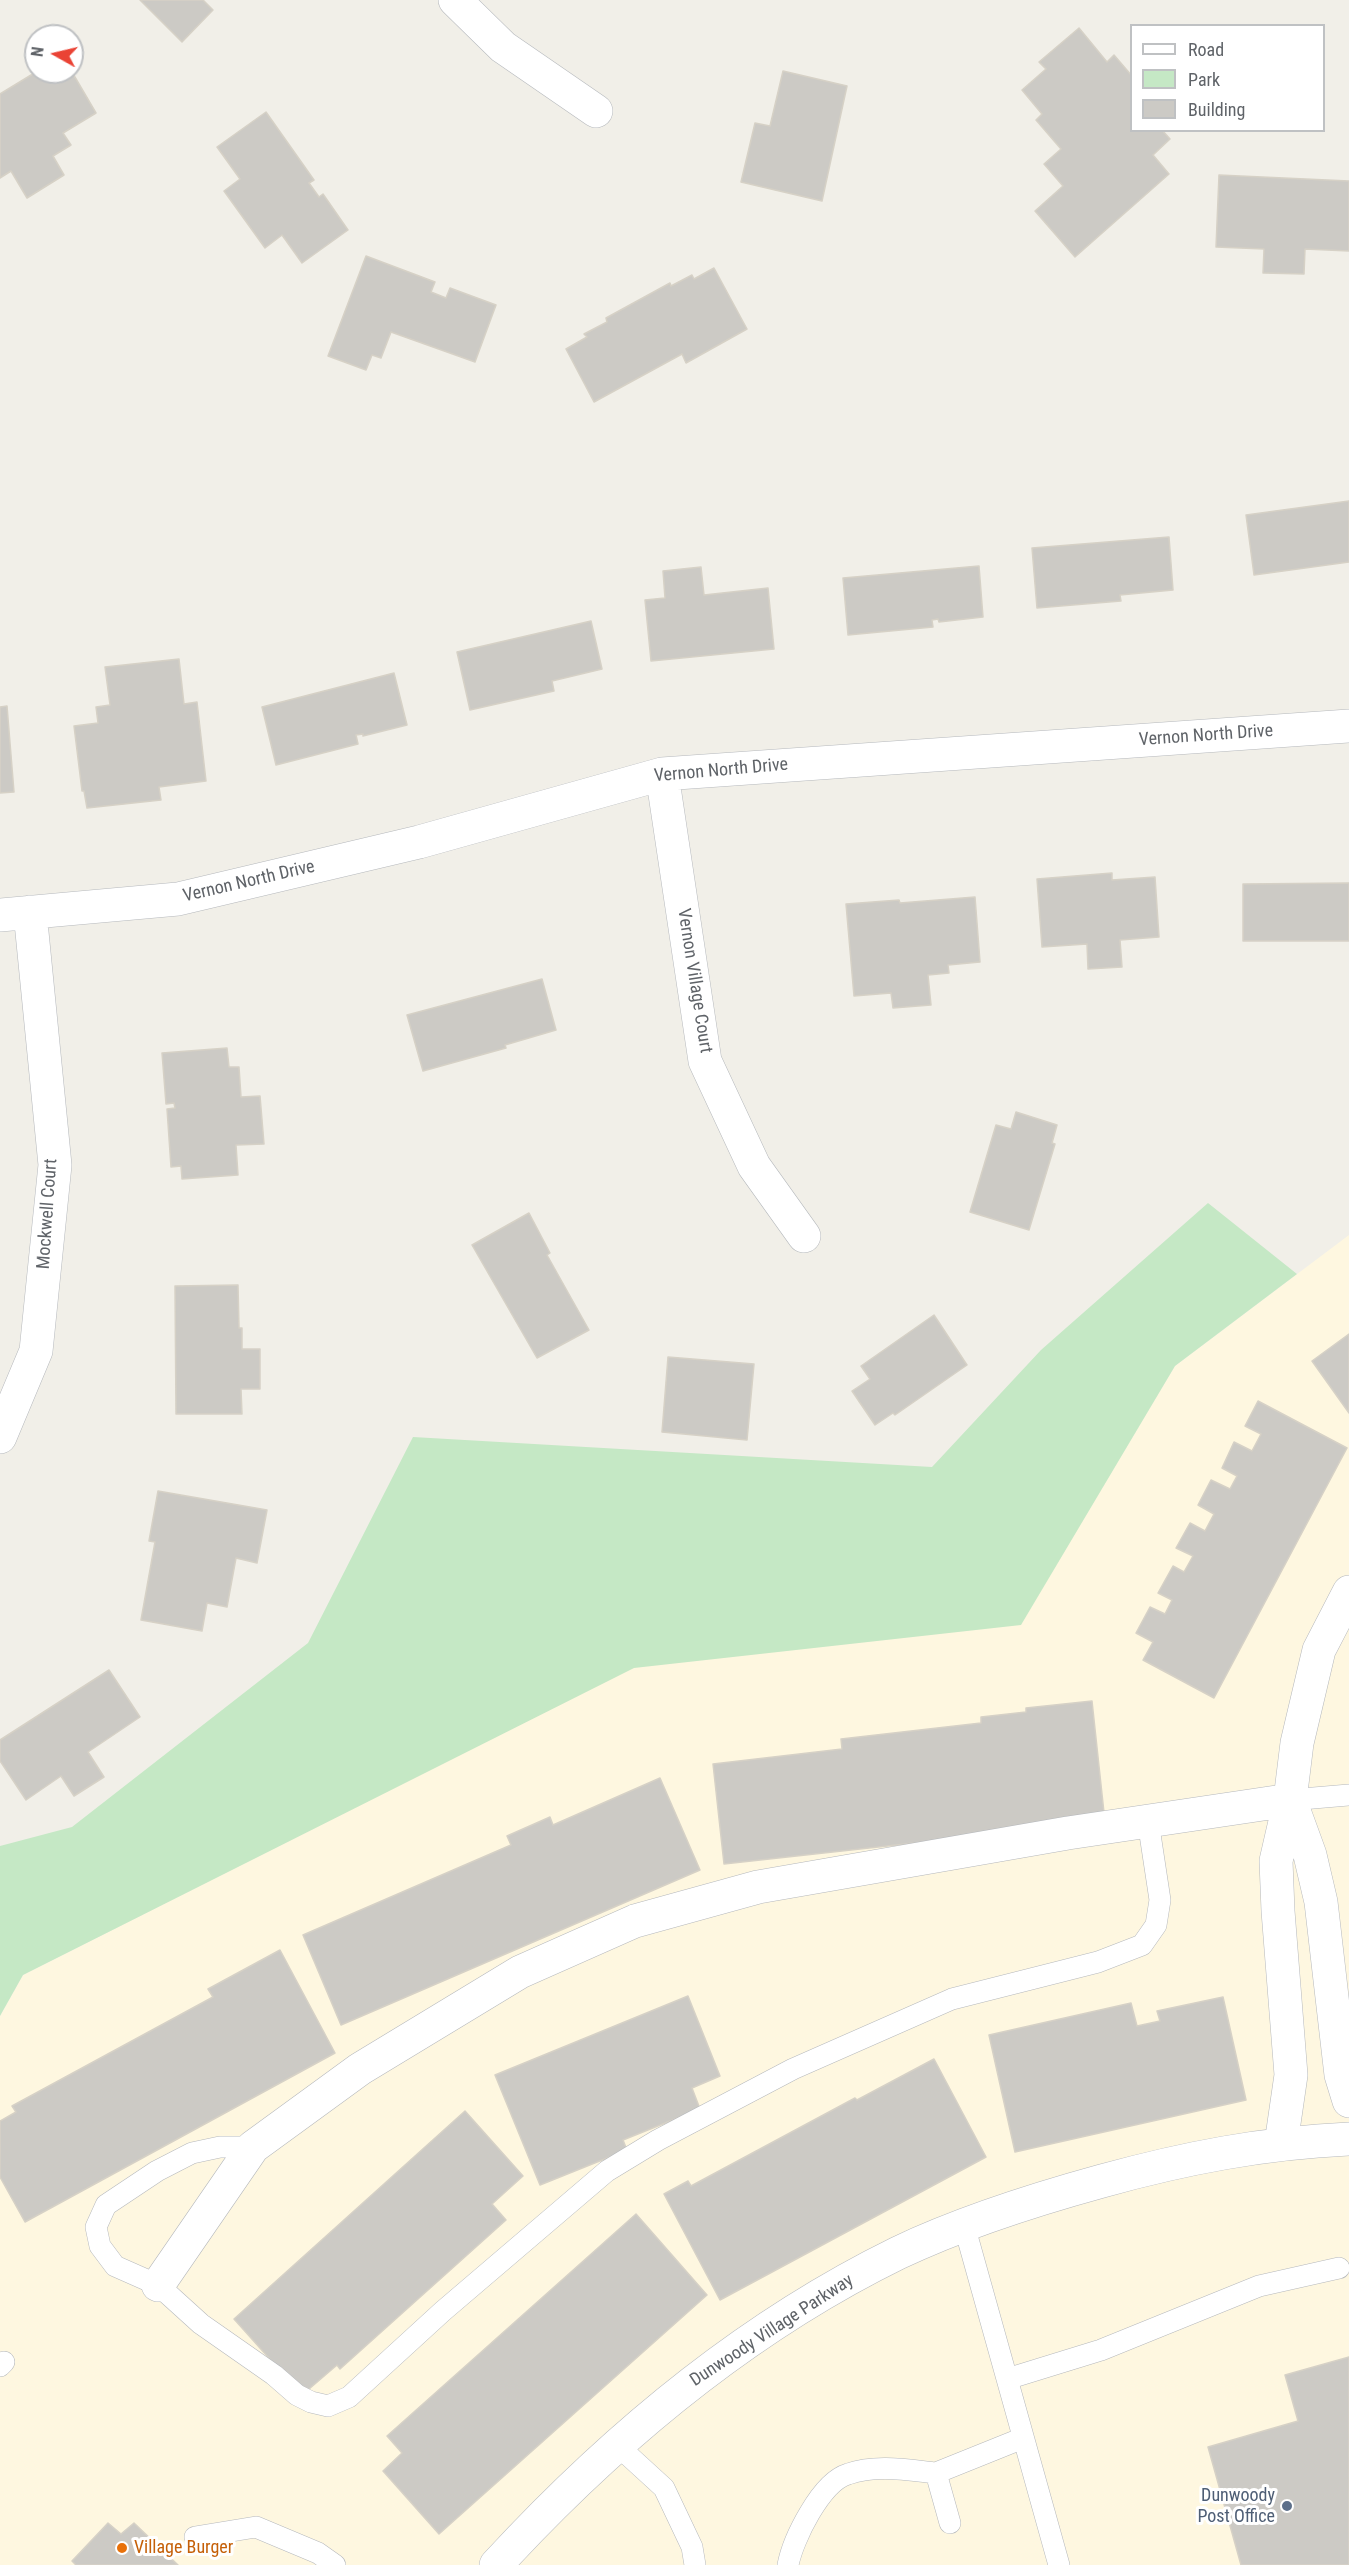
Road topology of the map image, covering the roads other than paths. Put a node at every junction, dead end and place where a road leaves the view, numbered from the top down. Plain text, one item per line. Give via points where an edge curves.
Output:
1 (455, 0) edge
2 (596, 111) dead end
3 (1349, 726) edge
4 (662, 774) junction
5 (15, 913) edge
6 (804, 1236) dead end
7 (0, 1437) edge
8 (1349, 1592) edge
9 (1349, 1795) edge
10 (1290, 1800) junction
11 (1148, 1821) junction
12 (1349, 2101) edge
13 (1349, 2139) edge
14 (1281, 2144) junction
15 (253, 2147) junction
16 (964, 2225) junction
17 (1340, 2268) dead end
18 (158, 2285) junction
19 (1007, 2379) junction
20 (1023, 2438) junction
21 (617, 2445) junction
22 (936, 2473) junction
23 (950, 2523) dead end
24 (195, 2536) dead end
25 (335, 2565) edge
26 (496, 2565) edge
27 (696, 2565) edge
28 (788, 2565) edge
29 (1059, 2565) edge

1 - 2 street via 503,47
3 - 4 street, Vernon North Drive
4 - 5 street, Vernon North Drive via 419,843 178,900
4 - 6 street, Vernon Village Court via 705,1061 754,1166
5 - 7 street, Mockwell Court via 55,1165 36,1351
8 - 10 street via 1319,1650 1297,1743
9 - 10 lane
10 - 11 street
10 - 12 street via 1310,1855 1321,1902 1341,2075
10 - 14 street via 1276,1861 1291,2075
11 - 15 street via 758,1887 635,1921 520,1972 360,2069
11 - 18 lane via 1160,1900 1156,1925 1142,1945 1098,1962 952,1999 793,2068 658,2140 607,2172 443,2311 350,2397 327,2406 297,2395 201,2324
13 - 14 street, Dunwoody Village Parkway
14 - 16 street, Dunwoody Village Parkway via 1241,2148 1157,2166
15 - 18 street
15 - 18 lane via 220,2147 192,2153 158,2170 106,2205 96,2227 100,2246 115,2266
16 - 19 lane
16 - 21 street, Dunwoody Village Parkway via 899,2253 823,2294 681,2391
17 - 19 lane via 1259,2286 1101,2350
19 - 20 lane
20 - 22 lane
20 - 29 lane
21 - 26 street, Dunwoody Village Parkway
21 - 27 lane via 664,2488 692,2547
22 - 23 lane
22 - 28 lane via 890,2468 846,2474 823,2493 796,2537
24 - 25 lane via 256,2527 318,2553

